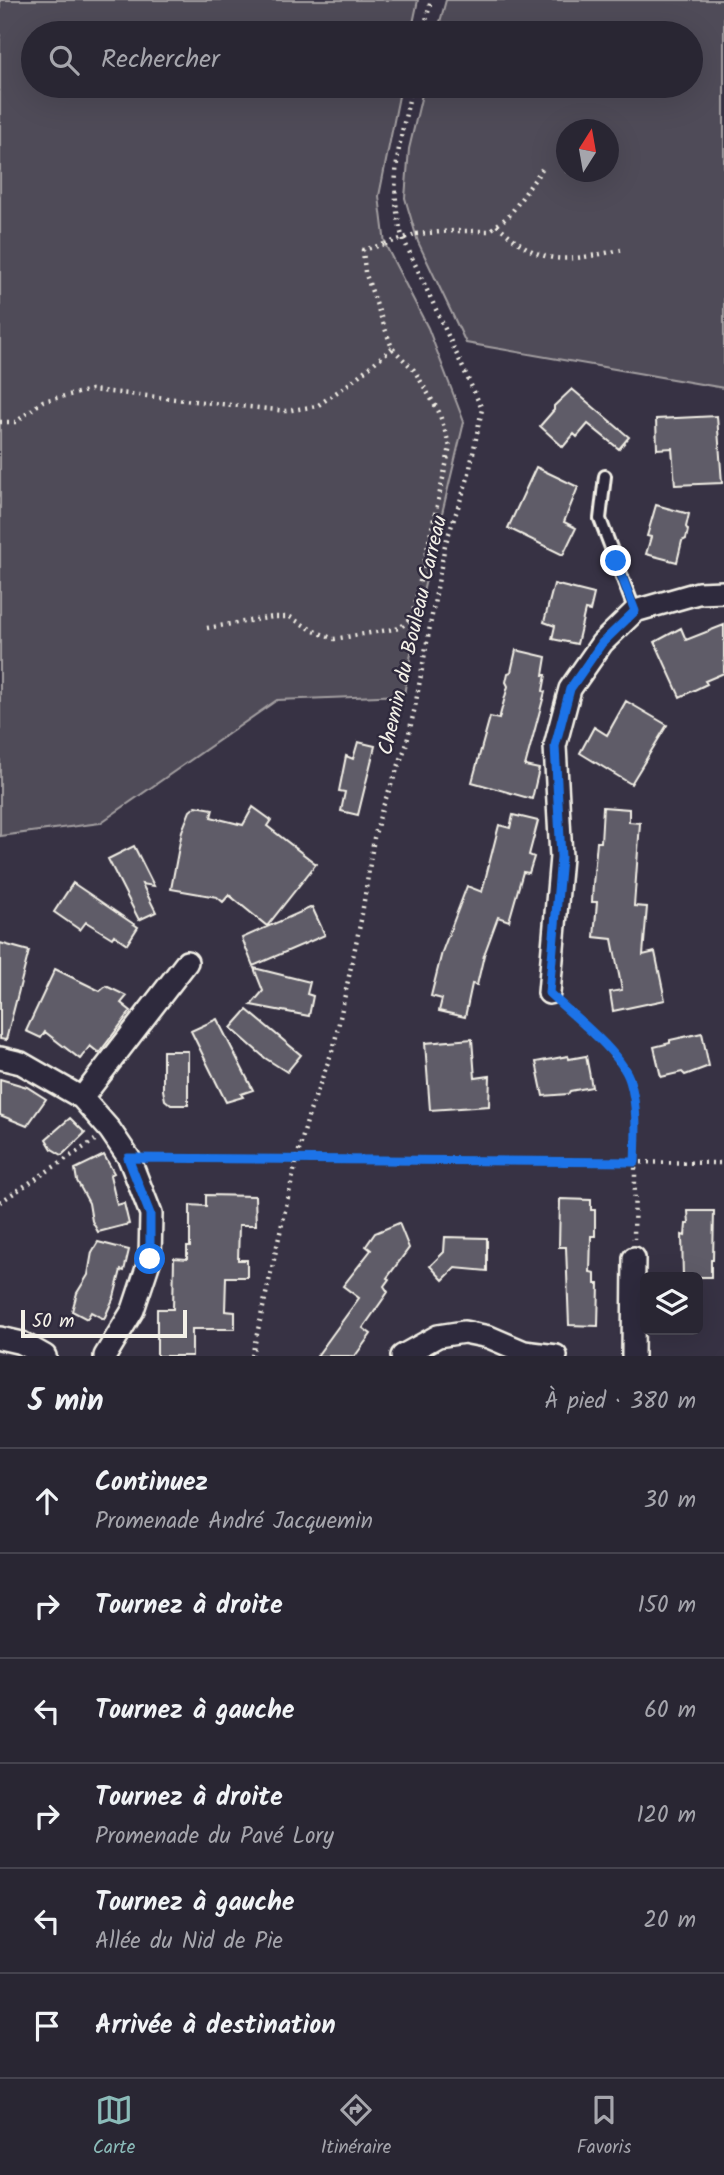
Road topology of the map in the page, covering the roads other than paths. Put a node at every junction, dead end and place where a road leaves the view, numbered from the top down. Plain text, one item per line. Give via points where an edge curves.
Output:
1 (605, 476) dead end
2 (724, 592) edge
3 (635, 611) junction
4 (187, 962) dead end
5 (549, 993) road end
6 (0, 1058) edge
7 (82, 1098) junction
8 (634, 1258) road end
9 (0, 1338) edge
10 (45, 1356) edge
11 (106, 1356) edge
12 (402, 1356) edge
13 (556, 1356) edge
14 (633, 1356) edge

1 - 3 lane via 600,519
2 - 3 street via 698,593
3 - 5 street via 602,643 570,689 555,746 561,857
4 - 7 street
6 - 7 street via 21,1063
7 - 11 street via 128,1158 150,1214 150,1259 133,1310
8 - 14 street
9 - 10 street via 22,1343
12 - 13 street via 438,1336 464,1332 524,1352

